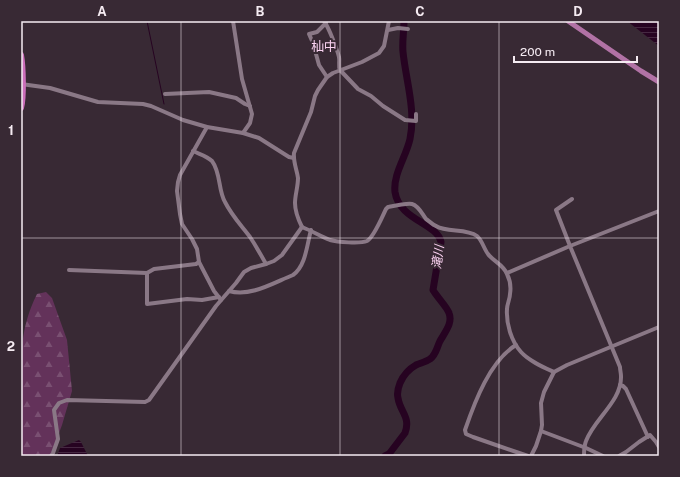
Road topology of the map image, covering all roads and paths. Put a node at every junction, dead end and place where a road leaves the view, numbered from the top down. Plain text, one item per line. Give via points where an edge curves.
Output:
1 (233, 21) edge
2 (389, 21) edge
3 (568, 21) edge
4 (325, 22) edge
5 (407, 29) dead end
6 (388, 30) junction
7 (21, 55) edge
8 (340, 70) junction
9 (327, 77) junction
10 (659, 82) edge
11 (22, 84) edge
12 (165, 94) dead end
13 (250, 106) junction
14 (21, 108) edge
15 (416, 114) dead end
16 (207, 127) junction
17 (243, 133) junction
18 (193, 151) junction
19 (294, 158) junction
20 (572, 199) dead end
21 (659, 211) edge
22 (302, 227) junction
23 (311, 230) junction
24 (570, 246) junction
25 (199, 262) junction
26 (266, 264) junction
27 (69, 270) dead end
28 (146, 273) junction
29 (507, 273) junction
30 (229, 291) junction
31 (220, 298) junction
32 (659, 327) edge
33 (516, 345) junction
34 (611, 347) junction
35 (554, 372) junction
36 (620, 385) junction
37 (541, 431) junction
38 (648, 437) junction
39 (584, 447) junction
40 (659, 447) edge
41 (51, 456) edge
42 (530, 456) edge
43 (584, 456) edge
44 (603, 456) edge
45 (619, 456) edge

1 - 13 street via 242,79
2 - 6 street
3 - 10 main road
4 - 8 street via 339,55
4 - 9 street via 317,32 309,34 319,65
5 - 6 street
6 - 8 street via 384,46 379,53
7 - 11 highway
8 - 9 street
8 - 15 street via 358,89 406,120 416,121
9 - 19 street via 315,96
11 - 14 highway
11 - 16 street via 50,88 98,102 143,104
12 - 13 street via 208,92 236,98
13 - 17 street via 250,123
16 - 17 street
16 - 18 street
17 - 19 street via 259,138 288,157
18 - 25 street via 180,175 177,192 182,224 197,249
18 - 26 street via 212,162 224,201
19 - 22 street via 298,177 296,215
20 - 24 street via 556,210
21 - 24 street
22 - 23 street
22 - 26 street via 282,255
23 - 29 street via 332,241 360,243 367,241 372,235 388,207 413,204 436,227 473,234 479,238 488,254
23 - 30 street via 307,249 297,272 293,275 247,293
24 - 29 street
24 - 34 street
25 - 28 street via 154,269
25 - 31 street
26 - 30 street via 244,272
27 - 28 street
28 - 31 street via 147,304
29 - 33 street via 510,294 507,318
30 - 31 street
31 - 41 street via 145,402 67,400 59,403 54,410 58,439
32 - 34 street
33 - 35 street via 530,359
33 - 42 street via 494,366 477,398 465,430 466,434 473,437
34 - 35 street
34 - 36 street via 620,367
35 - 37 street via 541,403
36 - 38 street via 626,389
36 - 39 street via 612,402 590,432
37 - 39 street
37 - 42 street
38 - 40 street via 650,435
38 - 45 street
39 - 43 street
39 - 44 street

